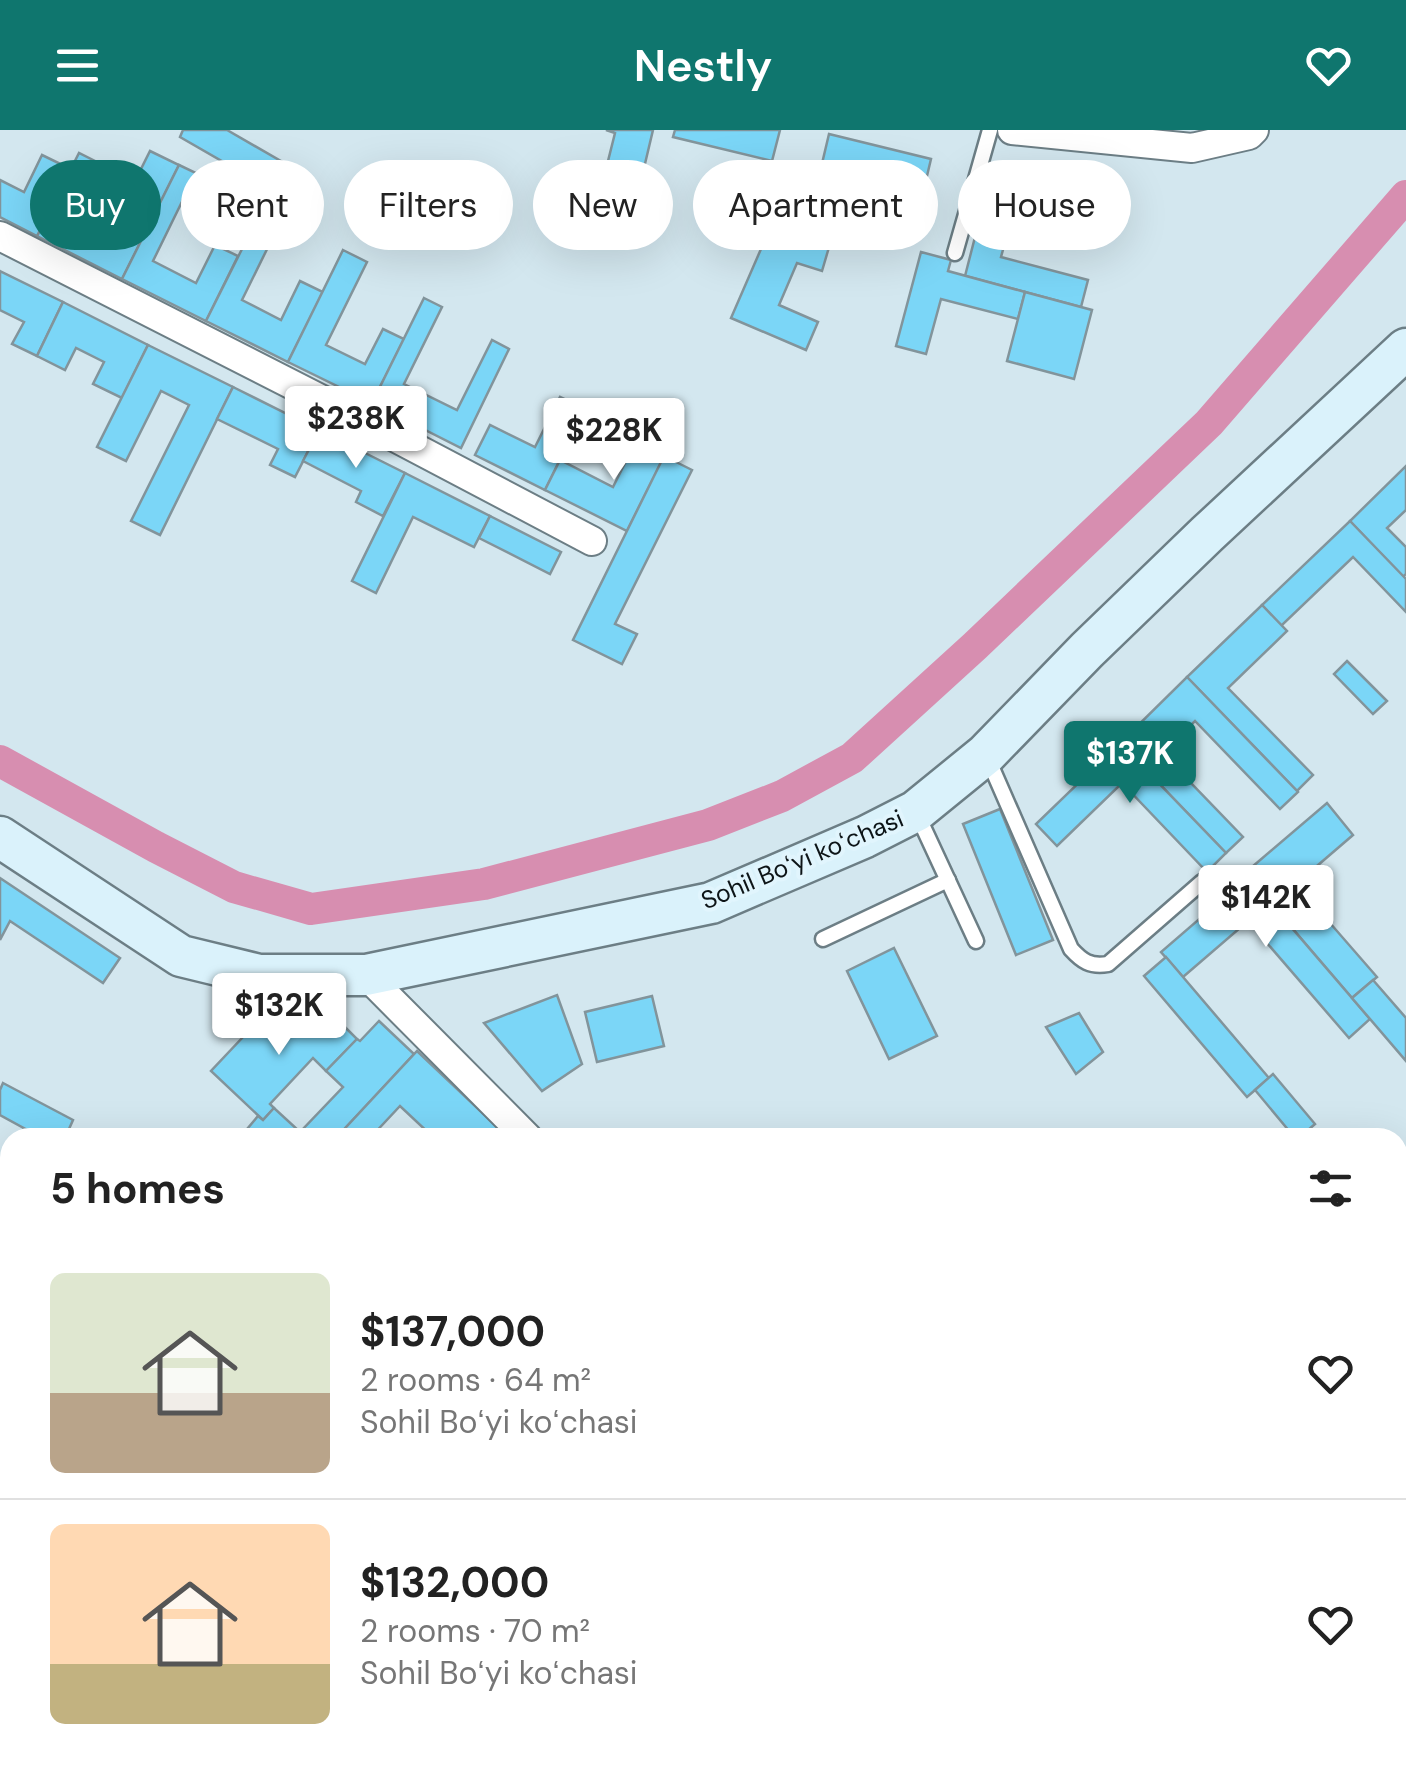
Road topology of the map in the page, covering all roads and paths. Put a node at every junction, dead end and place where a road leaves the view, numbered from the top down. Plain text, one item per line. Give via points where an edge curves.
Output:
1 (990, 130) edge
2 (1012, 130) edge
3 (1254, 130) edge
4 (0, 236) edge
5 (955, 253) dead end
6 (1406, 350) edge
7 (592, 540) dead end
8 (986, 754) junction
9 (916, 810) junction
10 (0, 837) edge
11 (948, 880) junction
12 (1202, 882) dead end
13 (823, 939) dead end
14 (976, 941) dead end
15 (366, 975) junction
16 (518, 1128) edge

1 - 5 lane
2 - 3 street via 1192,148
4 - 7 street
6 - 8 main road, Sohil Boʻyi koʻchasi via 1206,534
8 - 9 main road, Sohil Boʻyi koʻchasi
8 - 12 lane via 1070,949 1082,962 1108,964
9 - 11 lane
9 - 15 main road, Sohil Boʻyi koʻchasi via 711,903
10 - 15 main road, Sohil Boʻyi koʻchasi via 181,956 259,975
11 - 13 lane
11 - 14 lane
15 - 16 street

